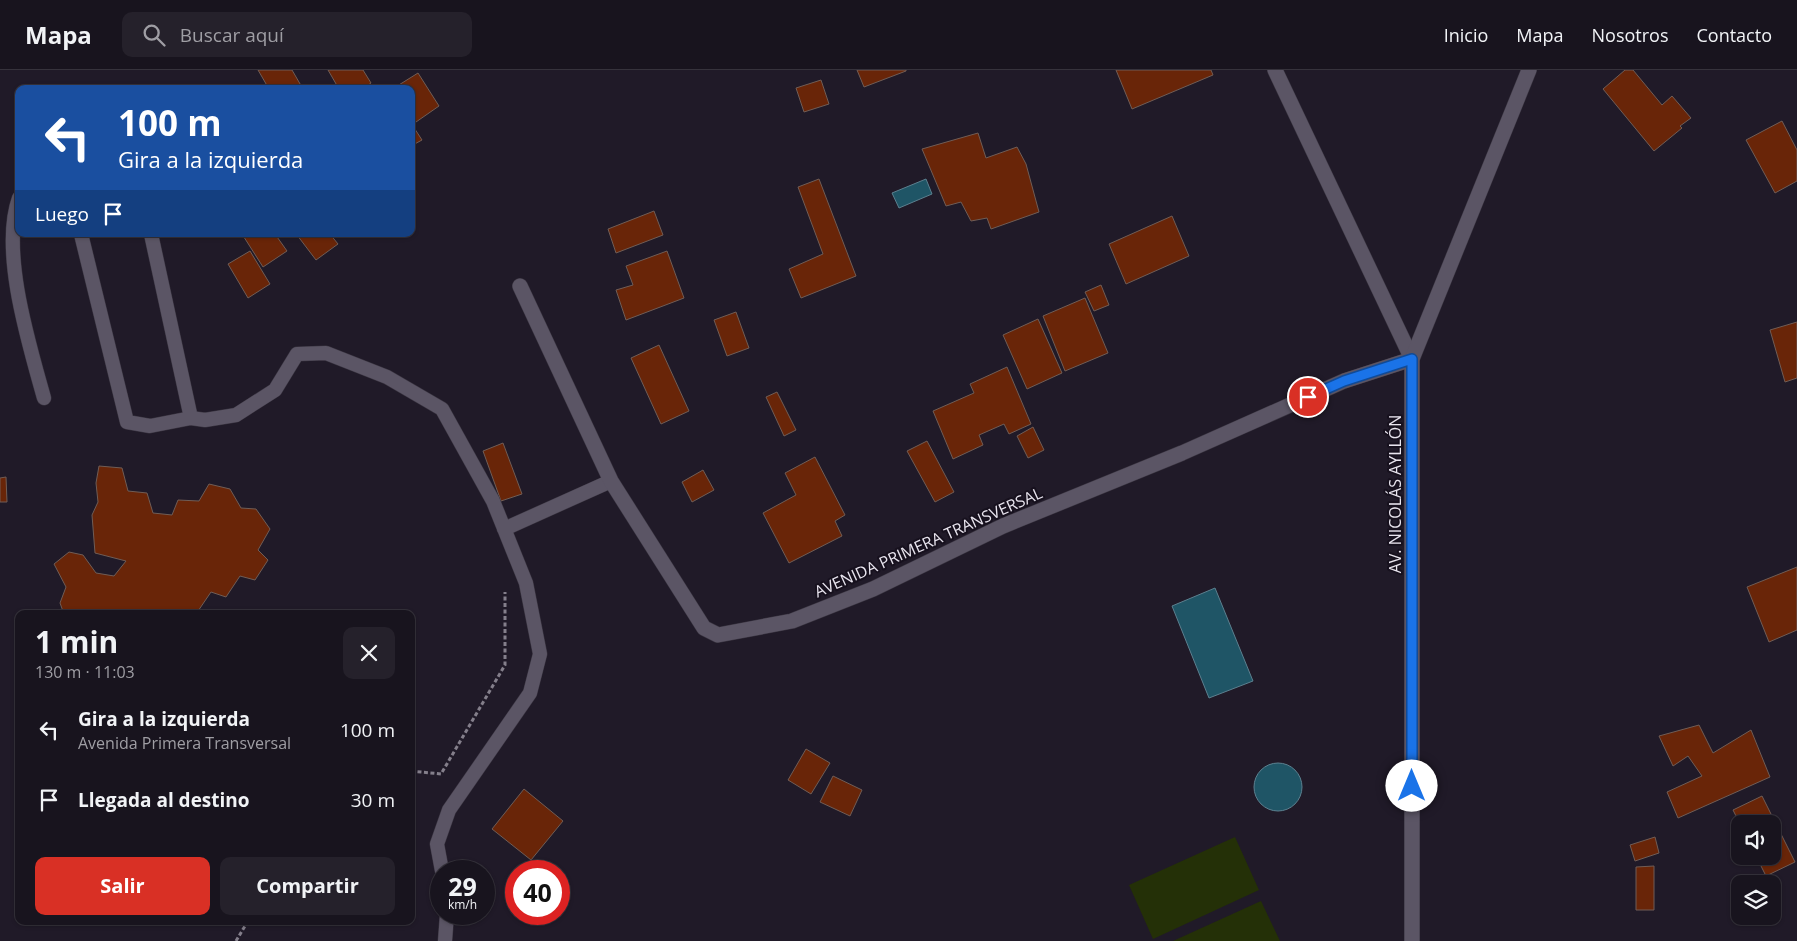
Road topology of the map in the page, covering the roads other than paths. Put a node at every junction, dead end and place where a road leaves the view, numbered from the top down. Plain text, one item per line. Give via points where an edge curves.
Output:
1 (1275, 70) edge
2 (1529, 70) edge
3 (15, 207) edge
4 (83, 237) edge
5 (152, 237) edge
6 (520, 286) dead end
7 (1412, 359) junction
8 (44, 398) dead end
9 (191, 418) junction
10 (611, 481) junction
11 (504, 529) junction
12 (440, 860) edge
13 (446, 925) edge
14 (445, 941) edge
15 (1412, 941) edge

1 - 7 street
2 - 7 street, AV. NICOLÁS AYLLÓN
3 - 8 lane via 12,213 10,276
4 - 9 lane via 127,422 150,426
5 - 9 lane
6 - 10 street, AVENIDA PRIMERA TRANSVERSAL
7 - 10 street, AVENIDA PRIMERA TRANSVERSAL via 1344,381 1182,453 1003,526 873,589 792,621 718,635 704,628
7 - 15 street, AV. NICOLÁS AYLLÓN
9 - 11 lane via 205,420 236,415 276,390 297,354 326,353 388,377 442,410 493,501
10 - 11 lane
11 - 12 lane via 526,583 540,654 530,693 448,810 437,844
13 - 14 lane

